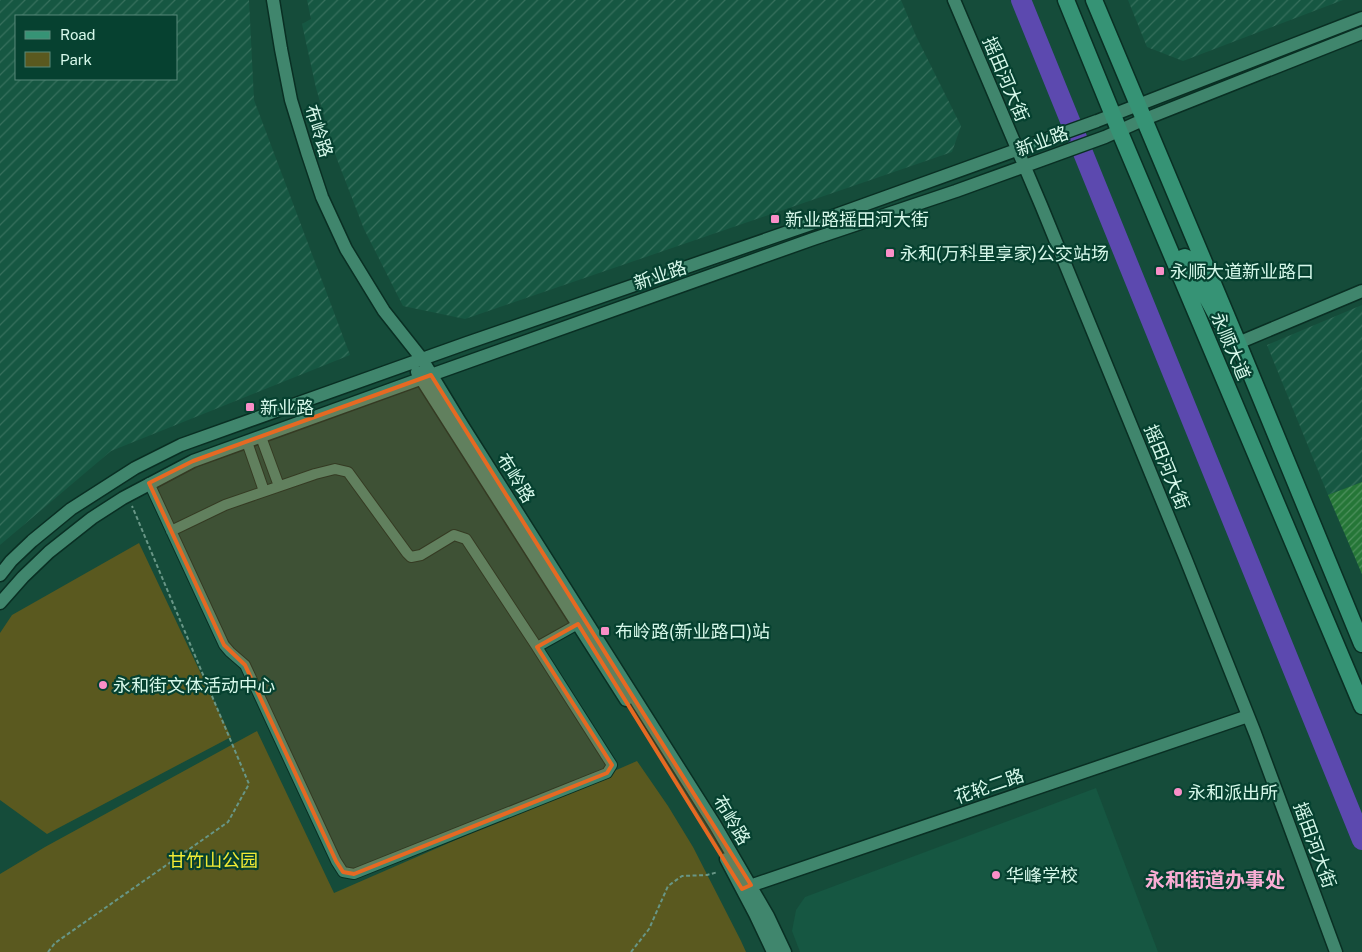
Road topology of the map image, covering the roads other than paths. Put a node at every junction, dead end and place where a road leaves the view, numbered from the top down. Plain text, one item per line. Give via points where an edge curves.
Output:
1 (273, 0) edge
2 (954, 0) edge
3 (1066, 0) edge
4 (1094, 0) edge
5 (1362, 18) edge
6 (1362, 32) edge
7 (1142, 112) junction
8 (1112, 127) junction
9 (1021, 148) junction
10 (1029, 164) junction
11 (1180, 274) junction
12 (1362, 291) edge
13 (1241, 350) junction
14 (417, 361) junction
15 (426, 376) junction
16 (261, 437) junction
17 (247, 442) junction
18 (149, 483) junction
19 (279, 486) junction
20 (264, 491) junction
21 (171, 531) junction
22 (0, 575) edge
23 (0, 603) edge
24 (578, 624) junction
25 (1362, 644) edge
26 (537, 647) junction
27 (1362, 706) edge
28 (1248, 716) junction
29 (747, 887) junction
30 (773, 952) edge
31 (785, 952) edge
32 (1336, 952) edge

1 - 14 street, 布岭路 via 291,100 322,197 346,249
2 - 9 street, 摇田河大街
3 - 8 main road, 永顺大道
4 - 7 main road, 永顺大道
5 - 7 street, 新业路
6 - 7 street, 新业路
7 - 8 street, 新业路
7 - 13 main road, 永顺大道
8 - 9 street, 新业路 via 1097,121
8 - 10 street, 新业路
8 - 11 main road, 永顺大道
9 - 10 street, 摇田河大街
9 - 14 street, 新业路
10 - 15 street, 新业路
10 - 28 street, 摇田河大街
11 - 13 main road via 1179,262 1185,257 1192,262 1204,294
11 - 27 main road, 永顺大道
12 - 13 street
13 - 25 main road, 永顺大道
14 - 15 street, 布岭路
14 - 22 street, 新业路 via 235,425 158,456 71,509 32,541
15 - 16 street, 新业路
15 - 24 street, 布岭路
15 - 29 street, 布岭路 via 710,817
16 - 17 street, 新业路
16 - 19 street
17 - 18 street, 新业路
17 - 20 street
18 - 21 street
18 - 23 street, 新业路 via 71,534 23,576
19 - 20 street
19 - 26 street via 335,469 348,472 411,557 421,556 454,535 466,539
20 - 21 street via 225,504
21 - 26 street via 224,645 245,666 343,872 354,874 608,772 612,765
24 - 26 street
24 - 29 street, 布岭路 via 729,866
28 - 29 street, 花轮二路
28 - 32 street, 摇田河大街
29 - 30 street, 布岭路
29 - 31 street, 布岭路 via 768,916

